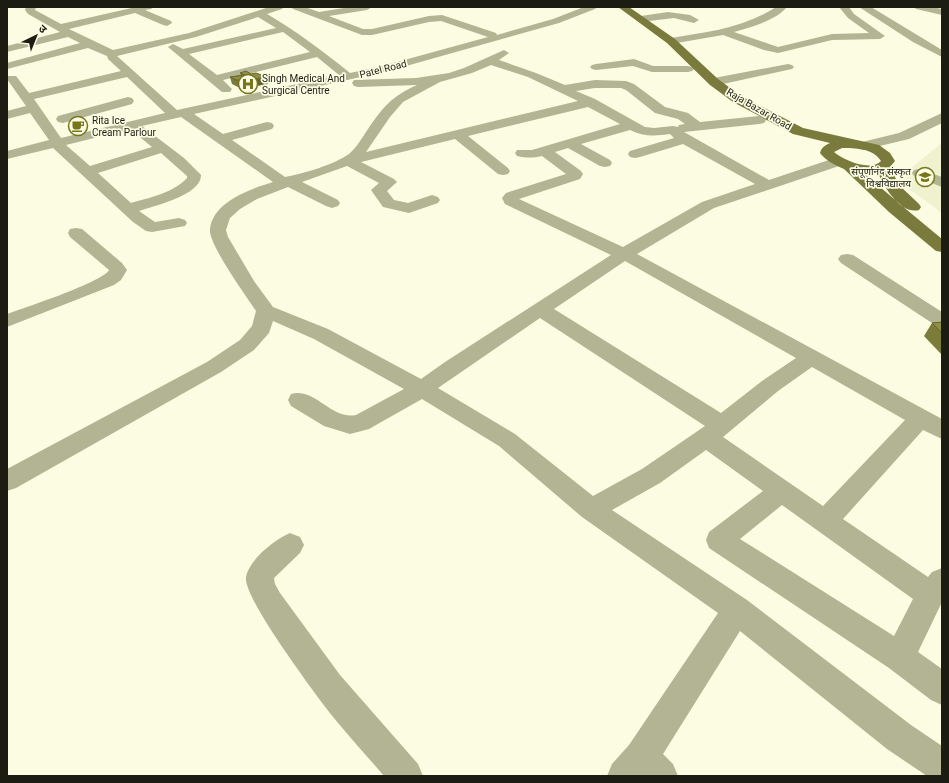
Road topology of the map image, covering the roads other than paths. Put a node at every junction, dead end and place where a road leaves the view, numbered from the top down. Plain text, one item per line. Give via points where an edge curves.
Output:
1 (31, 7) edge
2 (148, 7) edge
3 (279, 7) edge
4 (296, 7) edge
5 (367, 7) edge
6 (579, 7) edge
7 (592, 7) edge
8 (617, 7) edge
9 (623, 7) edge
10 (782, 7) edge
11 (844, 7) edge
12 (864, 7) edge
13 (919, 7) edge
14 (136, 10) junction
15 (942, 12) edge
16 (258, 13) junction
17 (320, 15) junction
18 (641, 19) junction
19 (694, 20) dead end
20 (556, 21) junction
21 (166, 24) dead end
22 (55, 25) junction
23 (36, 26) dead end
24 (285, 29) junction
25 (369, 32) junction
26 (726, 32) junction
27 (70, 33) junction
28 (492, 35) junction
29 (384, 40) dead end
30 (671, 41) junction
31 (942, 41) edge
32 (165, 42) junction
33 (921, 43) junction
34 (89, 44) junction
35 (7, 49) edge
36 (180, 53) junction
37 (319, 53) junction
38 (112, 54) junction
39 (942, 54) edge
40 (491, 61) junction
41 (7, 66) edge
42 (596, 67) dead end
43 (688, 68) junction
44 (788, 68) dead end
45 (129, 73) junction
46 (345, 75) junction
47 (67, 76) dead end
48 (215, 79) junction
49 (434, 81) junction
50 (714, 82) junction
51 (12, 83) edge
52 (314, 84) junction
53 (76, 85) junction
54 (564, 89) junction
55 (26, 97) junction
56 (234, 97) junction
57 (128, 101) dead end
58 (591, 102) junction
59 (34, 108) junction
60 (100, 109) junction
61 (177, 112) junction
62 (7, 116) edge
63 (942, 117) edge
64 (63, 119) dead end
65 (759, 120) junction
66 (132, 124) junction
67 (632, 125) junction
68 (267, 126) dead end
69 (698, 127) junction
70 (942, 128) edge
71 (673, 130) junction
72 (458, 134) junction
73 (221, 139) junction
74 (684, 139) junction
75 (56, 141) junction
76 (570, 144) junction
77 (857, 144) junction
78 (163, 148) junction
79 (7, 149) edge
80 (545, 151) junction
81 (885, 151) junction
82 (522, 153) dead end
83 (635, 154) dead end
84 (7, 155) edge
85 (838, 160) junction
86 (348, 161) junction
87 (605, 163) dead end
88 (503, 171) dead end
89 (87, 172) junction
90 (919, 173) dead end
91 (286, 182) junction
92 (942, 182) edge
93 (767, 185) junction
94 (432, 200) dead end
95 (332, 203) dead end
96 (911, 204) junction
97 (891, 206) junction
98 (128, 209) junction
99 (178, 223) dead end
100 (942, 231) edge
101 (76, 233) dead end
102 (942, 247) edge
103 (624, 254) junction
104 (847, 258) dead end
105 (540, 309) junction
106 (266, 311) junction
107 (942, 320) edge
108 (7, 321) edge
109 (812, 357) junction
110 (422, 389) junction
111 (299, 400) dead end
112 (921, 418) junction
113 (942, 430) edge
114 (714, 432) junction
115 (7, 481) edge
116 (781, 491) junction
117 (591, 509) junction
118 (825, 521) junction
119 (290, 545) dead end
120 (936, 588) edge
121 (738, 610) junction
122 (900, 657) junction
123 (942, 689) edge
124 (942, 766) edge
125 (642, 770) edge
126 (406, 776) edge

1 - 22 street via 31,12
2 - 14 street
3 - 16 street
4 - 17 street
5 - 17 street
6 - 28 street, Patel Road
7 - 20 street, Patel Road
8 - 43 main road, Raja Bazar Road via 671,47
9 - 18 main road, Raja Bazar Road
10 - 26 street
11 - 26 street via 851,16 880,36 832,37 778,50
12 - 33 street
13 - 15 street
14 - 21 street
14 - 22 street
16 - 24 street
16 - 32 street
17 - 25 street via 357,31
18 - 19 street via 669,14
18 - 30 main road, Raja Bazar Road
20 - 40 street
20 - 46 street, Patel Road via 442,54
22 - 23 street
22 - 27 street
24 - 36 street
24 - 37 street
25 - 28 street via 442,18
25 - 29 street via 379,40
26 - 30 street
27 - 34 street
27 - 35 street
28 - 46 street, Patel Road
30 - 50 main road, Raja Bazar Road
31 - 33 street
32 - 36 street
32 - 38 street
33 - 39 street
34 - 38 street
34 - 41 street
36 - 48 street
37 - 46 street
37 - 48 street
38 - 45 street via 112,57
40 - 49 street
40 - 54 street
42 - 43 street via 634,62 652,69
43 - 65 main road, Raja Bazar Road via 702,82
44 - 50 street
45 - 53 street
45 - 61 street
46 - 52 street, Patel Road
46 - 56 street, Patel Road
47 - 53 street
48 - 56 street
49 - 52 street
49 - 86 street via 399,99 354,157
50 - 77 main road, Raja Bazar Road via 737,99 798,131
51 - 55 street
52 - 61 street, Patel Road
53 - 55 street
53 - 60 street
54 - 58 street
54 - 69 street via 595,84 622,84 630,87 660,110 684,116
55 - 59 street
56 - 61 street, Patel Road
57 - 60 street
58 - 67 street
58 - 72 street
59 - 62 street
59 - 75 street
60 - 64 street
61 - 66 street, Patel Road
61 - 73 street
61 - 75 street, Patel Road
63 - 81 street
65 - 69 street
65 - 85 main road, Raja Bazar Road
66 - 75 street, Patel Road
66 - 78 street
67 - 71 street via 648,131
67 - 76 street
68 - 73 street
69 - 71 street
70 - 81 street via 901,147
71 - 74 street
72 - 86 street
72 - 88 street
73 - 91 street
74 - 83 street
74 - 93 street
75 - 79 street, Patel Road
75 - 84 street, Patel Road
75 - 89 street
76 - 80 street
76 - 87 street
77 - 81 main road, Raja Bazar Road
77 - 85 main road via 833,145 828,148
78 - 89 street
78 - 98 street via 194,175 194,180 174,193
80 - 82 street
80 - 103 street via 576,174 575,176 512,196 512,201
81 - 85 main road via 869,169
81 - 96 main road via 892,187
85 - 93 street
85 - 97 main road, Raja Bazar Road
86 - 91 street
86 - 94 street via 389,182 379,190 389,204 409,208
89 - 98 street
90 - 92 street
91 - 95 street
91 - 106 street via 241,200 228,209 221,218 218,231 223,246
93 - 103 street via 708,205
96 - 97 main road
96 - 100 main road
97 - 102 main road, Raja Bazar Road
98 - 99 street via 152,227
101 - 108 street via 116,267 118,270 115,276 80,293
103 - 105 street
103 - 109 street
104 - 107 street
105 - 110 street
105 - 114 street
106 - 110 street via 321,334
106 - 115 street via 262,328 247,345 214,367
109 - 112 street
109 - 114 street via 770,386
110 - 111 street via 361,423 350,425 332,420
110 - 117 street via 507,440
112 - 113 street
112 - 118 street
114 - 116 street
114 - 117 street via 651,476
116 - 118 street
116 - 122 street via 719,540
117 - 121 street
118 - 120 street
119 - 126 street via 263,570 260,577 261,586 270,603 329,686
120 - 122 street
121 - 124 street via 899,738
121 - 125 street
122 - 123 street

